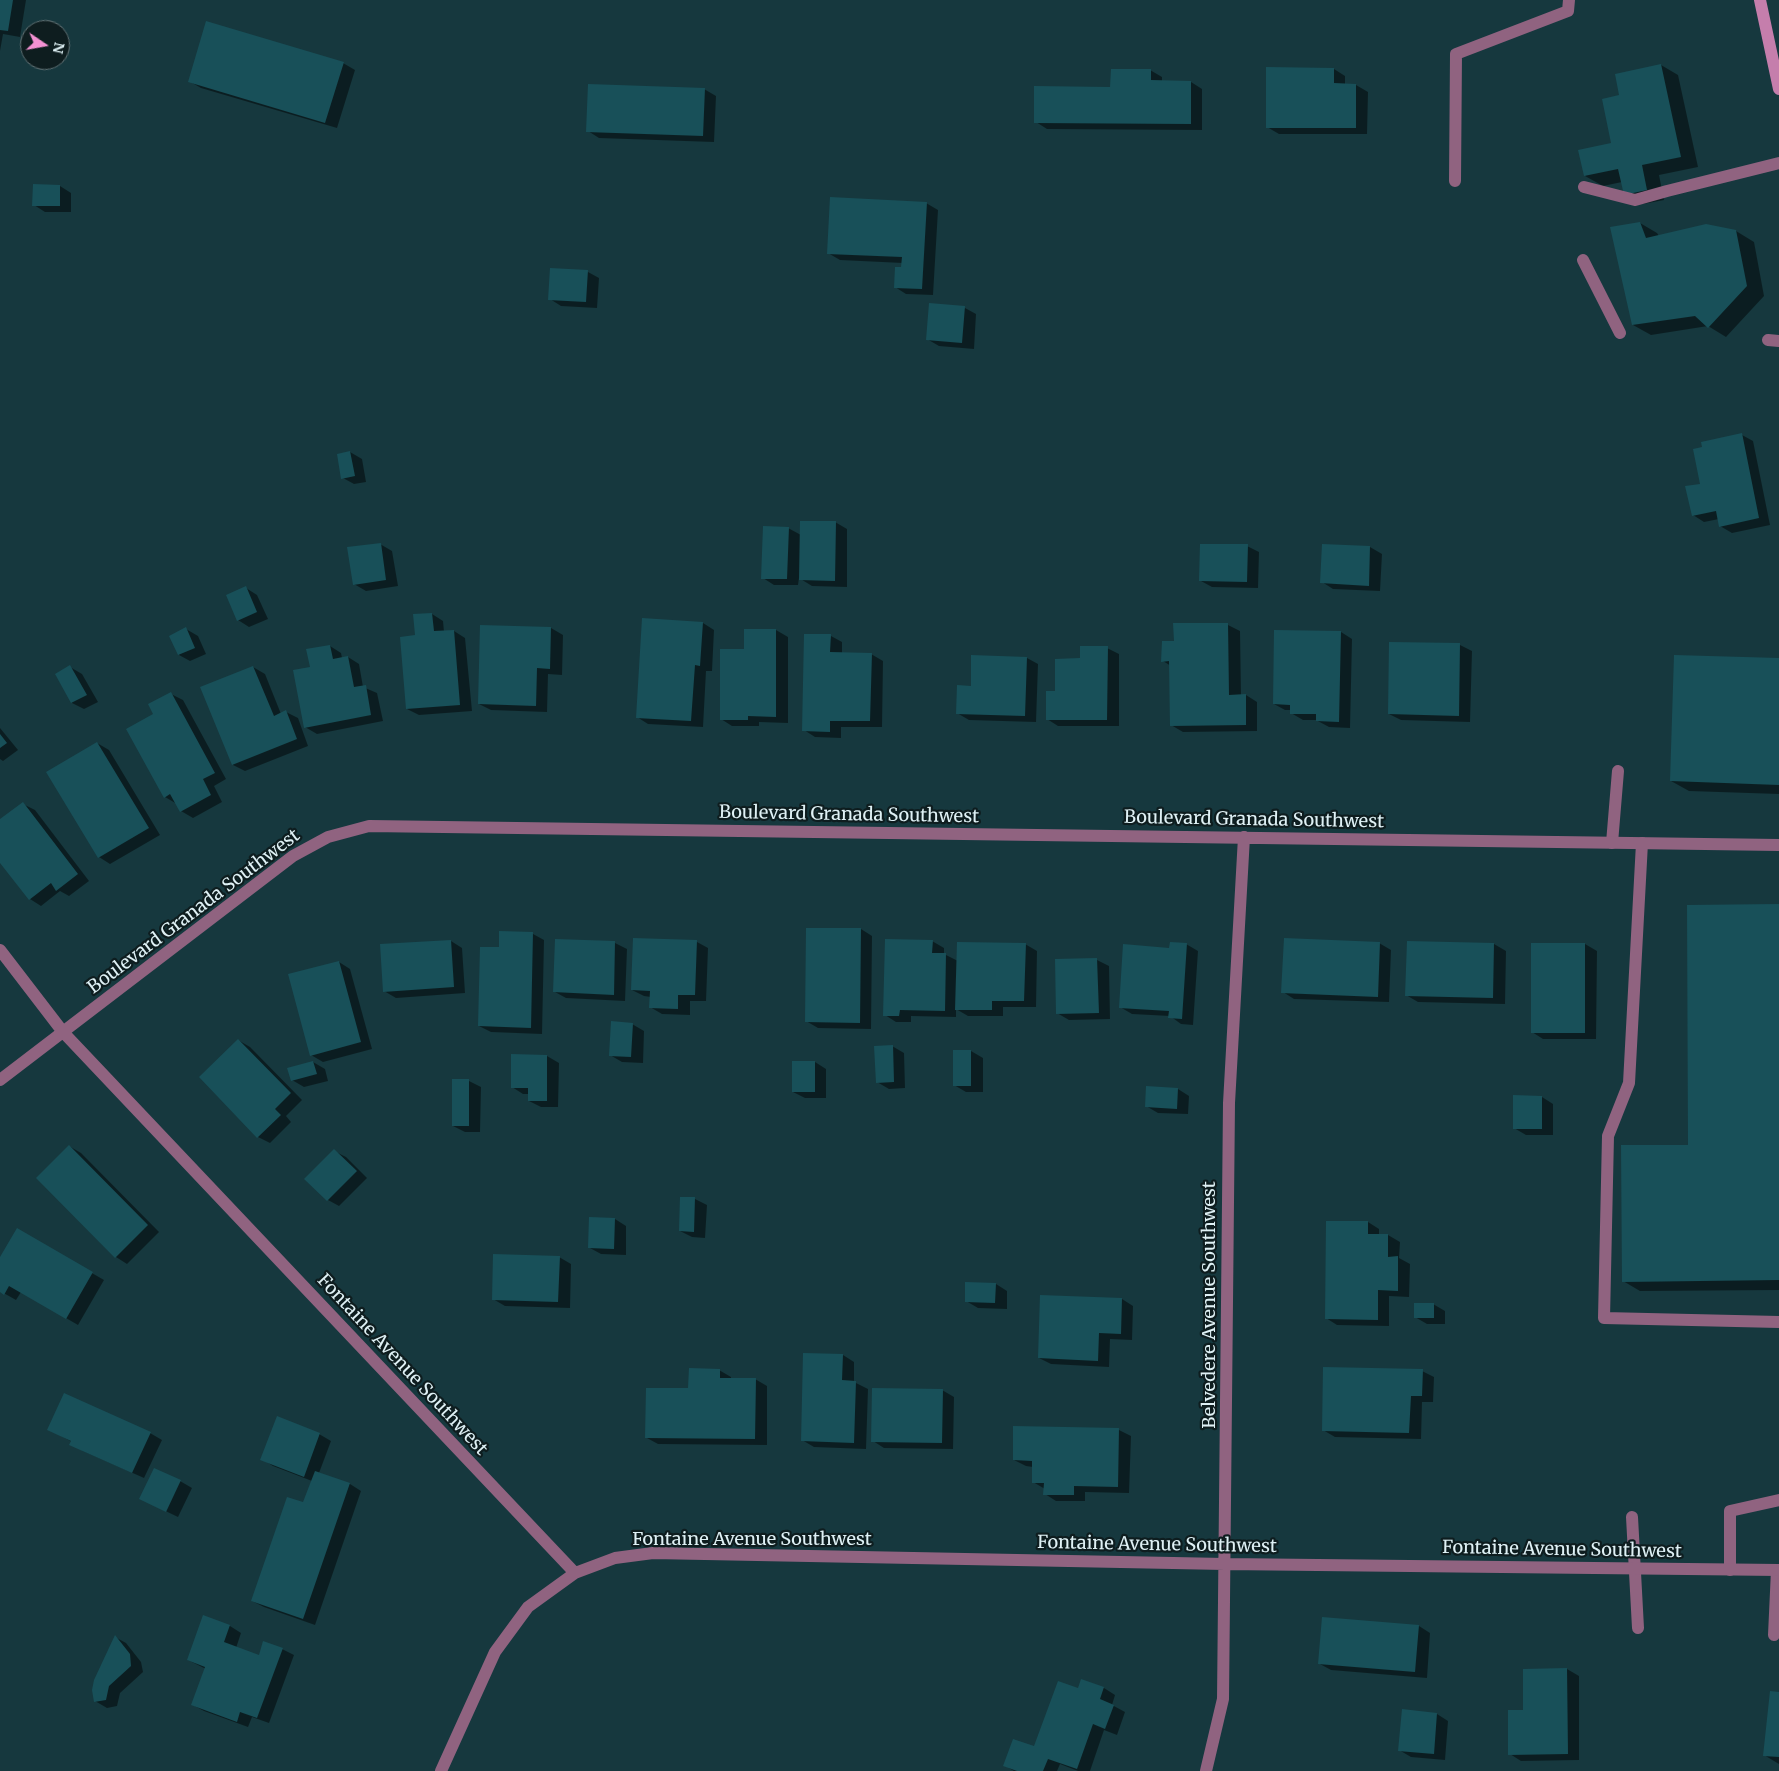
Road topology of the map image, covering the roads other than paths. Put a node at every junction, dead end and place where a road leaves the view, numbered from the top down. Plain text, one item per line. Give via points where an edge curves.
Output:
1 (1569, 0) edge
2 (1760, 0) edge
3 (1779, 89) edge
4 (1779, 162) edge
5 (1454, 181) dead end
6 (1584, 187) dead end
7 (1583, 260) dead end
8 (1620, 333) dead end
9 (1618, 771) dead end
10 (1244, 837) junction
11 (1612, 842) junction
12 (1642, 843) junction
13 (1779, 845) edge
14 (0, 950) edge
15 (62, 1032) junction
16 (0, 1080) edge
17 (1779, 1322) edge
18 (1779, 1500) edge
19 (1632, 1517) dead end
20 (1225, 1564) junction
21 (1634, 1568) junction
22 (1730, 1570) junction
23 (1778, 1570) edge
24 (574, 1573) junction
25 (1638, 1628) dead end
26 (1774, 1635) dead end
27 (441, 1771) edge
28 (1206, 1771) edge

1 - 5 street via 1568,10 1456,54
2 - 3 main road
4 - 6 street via 1635,200
7 - 8 street
9 - 11 street
10 - 11 street, Boulevard Granada Southwest
10 - 15 street, Boulevard Granada Southwest via 369,826 328,838 293,856
10 - 20 street, Belvedere Avenue Southwest via 1229,1103
11 - 12 street, Boulevard Granada Southwest
12 - 13 street, Boulevard Granada Southwest
12 - 17 street via 1629,1083 1608,1136 1604,1318
14 - 15 street, Fontaine Avenue Southwest
15 - 16 street, Boulevard Granada Southwest
15 - 24 street, Fontaine Avenue Southwest
18 - 22 street via 1730,1511
19 - 21 street
20 - 21 street, Fontaine Avenue Southwest
20 - 24 street, Fontaine Avenue Southwest via 653,1553 615,1558
20 - 28 street, Belvedere Avenue Southwest via 1223,1699
21 - 22 street, Fontaine Avenue Southwest
21 - 25 street
22 - 23 street, Fontaine Avenue Southwest
23 - 26 street
24 - 27 street via 528,1607 495,1652

